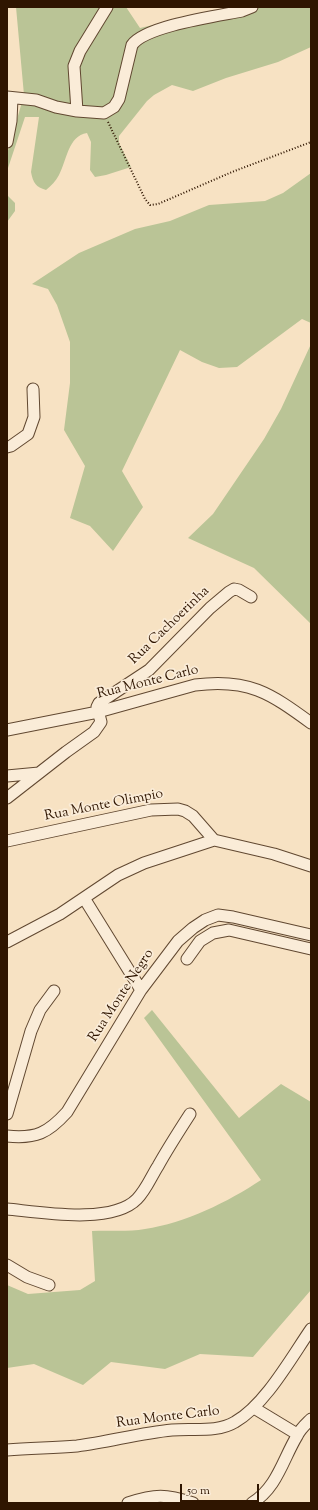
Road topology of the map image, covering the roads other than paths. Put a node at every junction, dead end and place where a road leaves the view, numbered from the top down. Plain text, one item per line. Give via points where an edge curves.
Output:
1 (107, 7) edge
2 (252, 7) edge
3 (10, 97) edge
4 (78, 111) junction
5 (7, 142) edge
6 (33, 389) dead end
7 (7, 447) edge
8 (251, 596) dead end
9 (98, 712) junction
10 (311, 723) edge
11 (7, 730) edge
12 (39, 773) junction
13 (7, 776) edge
14 (7, 798) edge
15 (214, 840) junction
16 (7, 841) edge
17 (311, 866) edge
18 (84, 898) junction
19 (311, 935) edge
20 (7, 942) edge
21 (311, 949) edge
22 (186, 959) dead end
23 (141, 990) junction
24 (54, 991) dead end
25 (7, 1114) edge
26 (190, 1114) dead end
27 (7, 1136) edge
28 (7, 1209) edge
29 (7, 1265) edge
30 (49, 1285) dead end
31 (311, 1329) edge
32 (254, 1408) junction
33 (311, 1418) edge
34 (298, 1434) junction
35 (7, 1450) edge
36 (128, 1503) edge
37 (193, 1503) edge
38 (252, 1503) edge

1 - 4 street via 80,51 74,66
2 - 4 street via 165,27 135,40 119,99 114,106 104,113
3 - 4 street via 36,100
3 - 5 street via 11,121
6 - 7 street via 34,417 28,434
8 - 9 street, Rua Cachoerinha via 234,589 229,592 150,670 99,703
9 - 10 street, Rua Monte Carlo via 195,685 231,683 263,691
9 - 11 street, Rua Monte Carlo
9 - 12 street via 101,717 98,729
12 - 13 street
12 - 14 street
15 - 16 street, Rua Monte Olimpio via 193,816 178,808 169,808
15 - 17 street via 274,854
15 - 18 street via 132,868
18 - 20 street
18 - 23 street
19 - 23 street, Rua Monte Negro via 233,917 218,916 205,920 178,941
21 - 22 street via 229,930 213,933 200,941
23 - 27 street, Rua Monte Negro via 63,1117 54,1126 30,1137
24 - 25 street via 40,1010 31,1031
26 - 28 street via 138,1199 131,1205 106,1213 67,1216
29 - 30 street via 27,1278
31 - 32 street, Rua Monte Carlo
32 - 34 street
32 - 35 street, Rua Monte Carlo via 226,1427 172,1430 78,1446
33 - 34 street
34 - 38 street via 269,1488
36 - 37 street via 153,1496 166,1496

